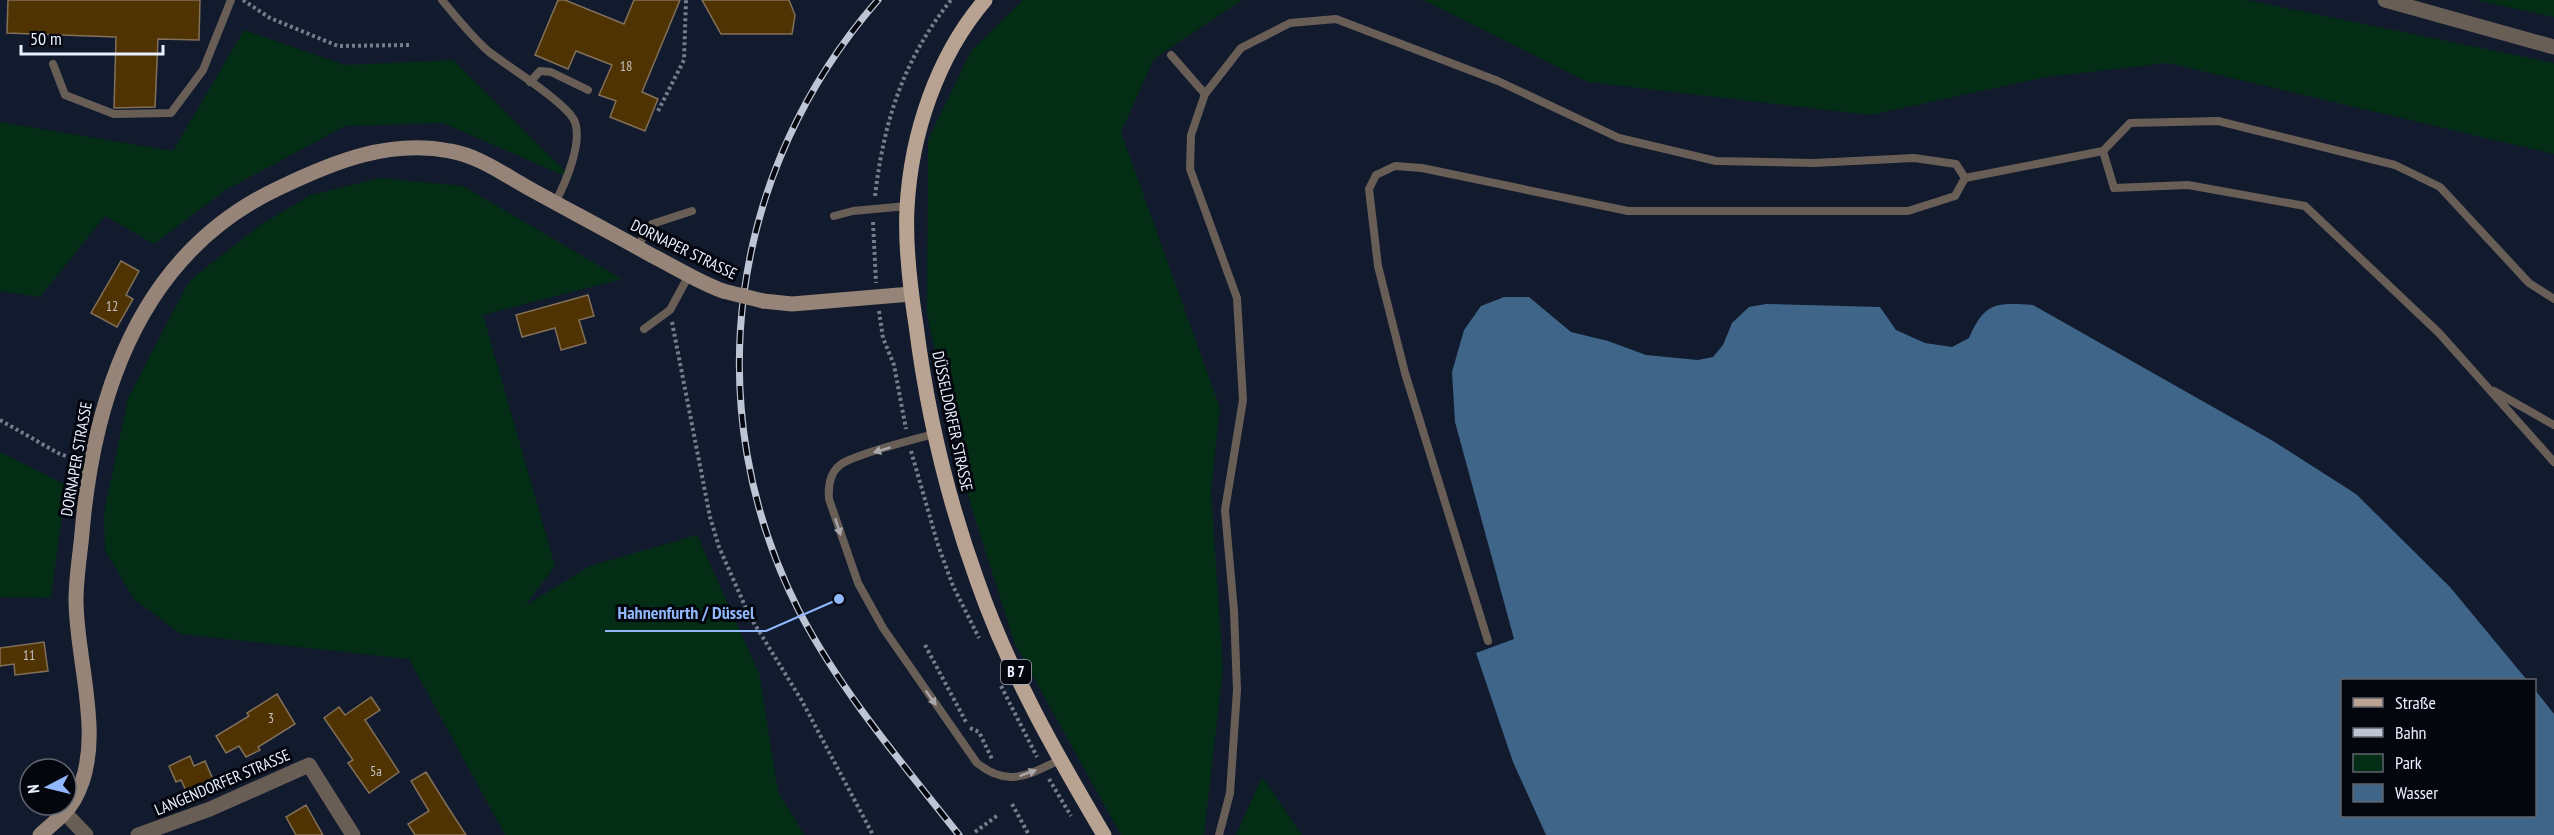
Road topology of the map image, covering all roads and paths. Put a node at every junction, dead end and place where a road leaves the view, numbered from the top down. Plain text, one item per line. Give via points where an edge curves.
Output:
1 (231, 0) edge
2 (243, 0) edge
3 (442, 0) edge
4 (686, 0) edge
5 (951, 0) edge
6 (985, 0) edge
7 (2385, 0) edge
8 (410, 45) dead end
9 (2554, 47) edge
10 (1171, 55) dead end
11 (52, 64) dead end
12 (530, 82) junction
13 (588, 90) dead end
14 (1205, 94) junction
15 (658, 111) dead end
16 (2103, 151) junction
17 (1965, 178) junction
18 (555, 203) junction
19 (907, 206) junction
20 (873, 209) junction
21 (692, 211) dead end
22 (834, 216) dead end
23 (637, 247) junction
24 (689, 275) junction
25 (911, 294) junction
26 (878, 298) junction
27 (2554, 299) edge
28 (670, 310) junction
29 (644, 329) dead end
30 (2487, 388) junction
31 (0, 420) edge
32 (2554, 426) edge
33 (934, 434) junction
34 (2554, 462) edge
35 (90, 465) junction
36 (1488, 641) dead end
37 (925, 645) dead end
38 (1060, 760) junction
39 (989, 772) junction
40 (78, 790) edge
41 (1012, 804) dead end
42 (998, 815) dead end
43 (60, 817) edge
44 (69, 817) edge
45 (975, 832) dead end
46 (40, 835) edge
47 (86, 835) edge
48 (138, 835) edge
49 (353, 835) edge
50 (873, 835) edge
51 (1029, 835) edge
52 (1104, 835) edge
53 (1219, 835) edge

1 - 11 lane via 203,70 171,113 114,114 65,95
2 - 8 path via 270,18 338,46
3 - 12 lane via 487,50
4 - 15 path via 684,60
5 - 20 path via 933,22 901,80 880,157
6 - 19 main road, DÜSSELDORFER STRASSE / B 7 via 965,23 933,89 919,133
7 - 9 street
10 - 14 lane
12 - 13 lane via 540,71 551,72
12 - 18 lane via 573,120 577,136 567,179
14 - 17 lane via 1241,48 1290,23 1336,19 1498,81 1619,138 1716,161 1814,163 1914,158 1956,164
14 - 53 lane via 1191,135 1190,169 1237,298 1243,400 1225,510 1237,690 1230,793
16 - 17 lane
16 - 27 lane via 2130,123 2218,121 2395,165 2439,187 2529,283
16 - 30 lane via 2114,188 2188,185 2305,206 2439,333
17 - 36 lane via 1955,196 1908,211 1628,211 1422,168 1395,165 1376,175 1369,189 1378,266 1405,374
18 - 23 main road, DORNAPER STRASSE
18 - 35 main road, DORNAPER STRASSE via 470,155 423,147 372,151 347,158 258,198 208,232 150,300 103,403
19 - 20 lane
19 - 25 main road, DÜSSELDORFER STRASSE / B 7
20 - 22 lane
20 - 26 path
21 - 23 lane via 652,224
23 - 24 main road, DORNAPER STRASSE
24 - 26 main road, DORNAPER STRASSE, bridge via 723,291 764,301 792,304
24 - 28 lane
25 - 26 main road, DORNAPER STRASSE
25 - 33 main road, DÜSSELDORFER STRASSE / B 7
28 - 29 lane
28 - 50 path via 718,547 749,615 802,701
30 - 32 lane
30 - 34 lane
31 - 35 path via 58,453
33 - 38 main road, DÜSSELDORFER STRASSE / B 7 via 977,581 1005,650
33 -> 39 lane via 841,464 830,482 829,499 858,583 883,628 976,763
35 - 40 main road, DORNAPER STRASSE via 76,600 90,755
37 - 39 path via 971,730 979,732 992,757
39 -> 38 lane via 1001,777 1020,777
38 - 52 main road, DÜSSELDORFER STRASSE / B 7
41 - 51 path
42 - 45 path
43 - 46 main road, DORNAPER STRASSE
44 - 47 street
48 - 49 street, LANGENDORFER STRASSE via 210,809 309,765

